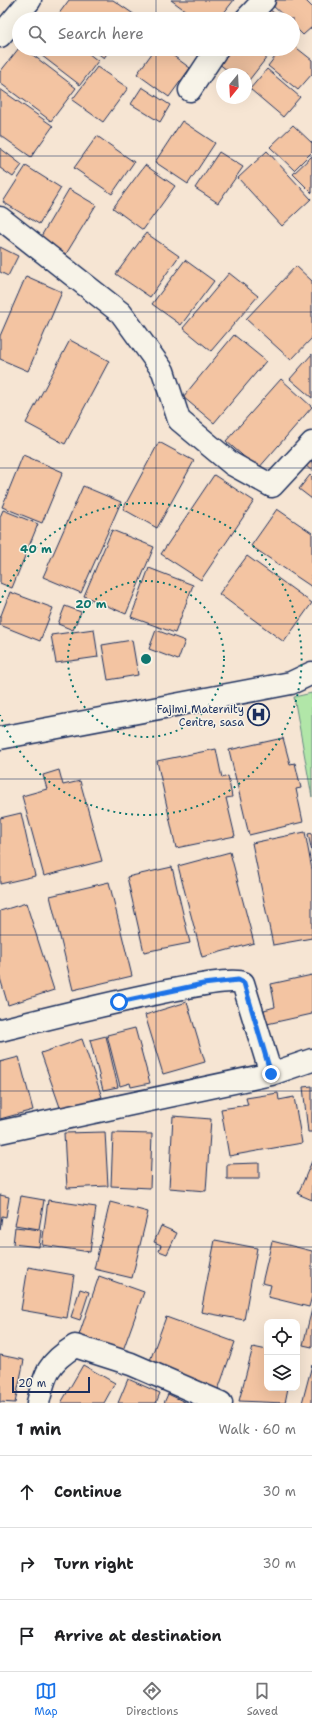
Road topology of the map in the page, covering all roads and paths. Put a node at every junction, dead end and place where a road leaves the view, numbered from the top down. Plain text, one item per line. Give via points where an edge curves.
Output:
1 (30, 0) edge
2 (264, 0) edge
3 (20, 12) edge
4 (253, 12) edge
5 (12, 22) edge
6 (0, 36) edge
7 (212, 56) edge
8 (190, 90) dead end
9 (0, 218) edge
10 (312, 443) edge
11 (312, 673) edge
12 (0, 738) edge
13 (0, 1030) edge
14 (312, 1060) edge
15 (271, 1074) junction
16 (0, 1132) edge
17 (38, 1403) edge
18 (221, 1403) edge

1 - 3 street
2 - 4 street
5 - 6 street
7 - 8 street
9 - 10 street via 121,312 162,371 179,420 232,464 272,486
11 - 12 street via 291,683
13 - 15 street via 196,986 238,980 244,983
14 - 15 street
15 - 16 street
17 - 18 street via 44,1376 60,1355 75,1346 131,1364

